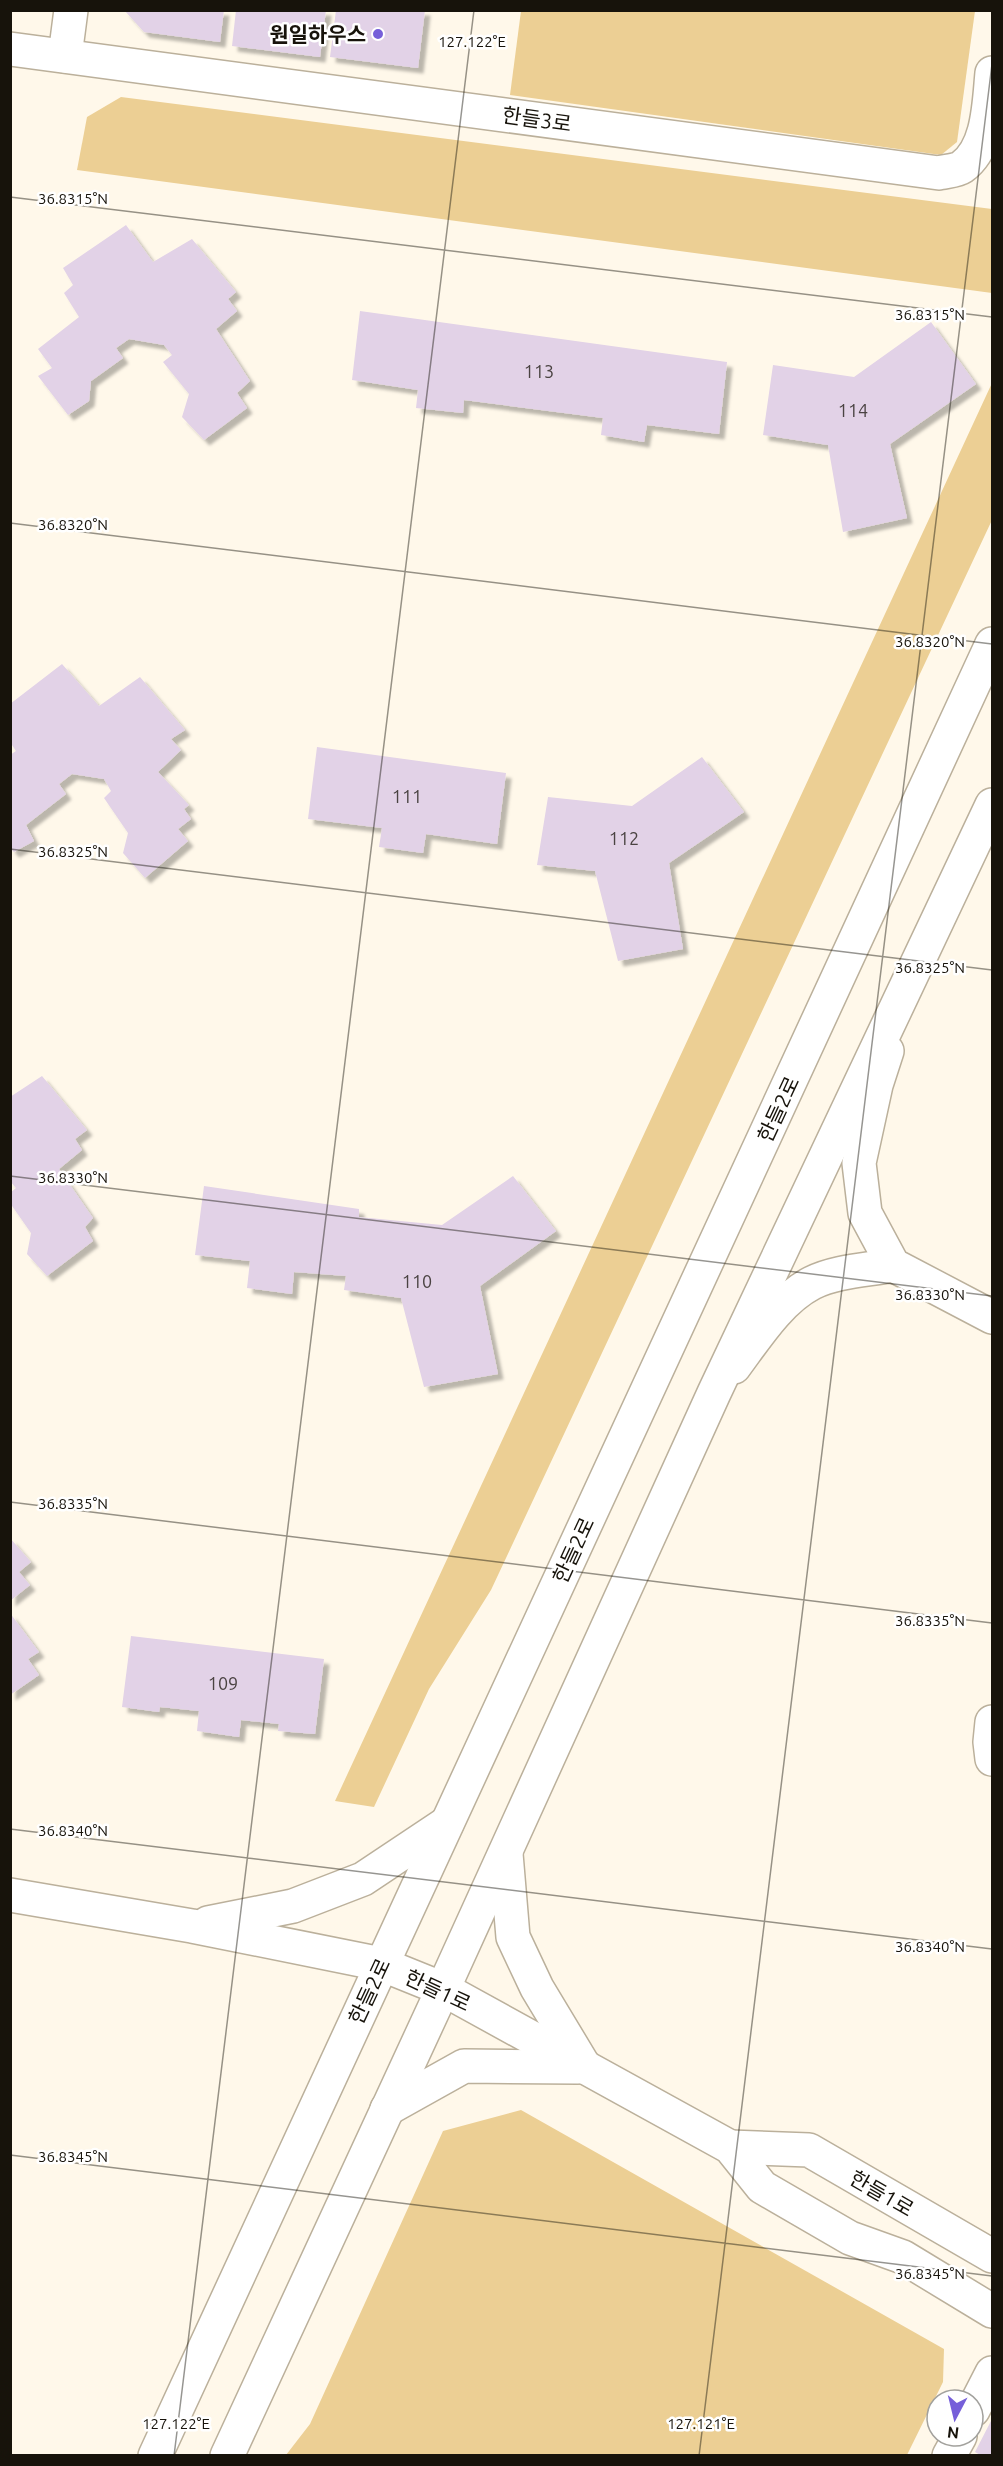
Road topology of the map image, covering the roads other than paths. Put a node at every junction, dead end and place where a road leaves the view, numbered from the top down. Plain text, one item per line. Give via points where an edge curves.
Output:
1 (71, 10) edge
2 (10, 49) edge
3 (65, 56) junction
4 (993, 74) edge
5 (993, 645) edge
6 (993, 805) edge
7 (915, 972) junction
8 (893, 1265) junction
9 (993, 1317) edge
10 (714, 1393) junction
11 (993, 1722) edge
12 (993, 1759) edge
13 (447, 1823) junction
14 (505, 1851) junction
15 (10, 1895) edge
16 (192, 1926) junction
17 (381, 1964) junction
18 (443, 1989) junction
19 (585, 2067) junction
20 (387, 2109) junction
21 (730, 2147) junction
22 (993, 2256) edge
23 (993, 2311) edge
24 (993, 2373) edge
25 (985, 2388) edge
26 (155, 2456) edge
27 (226, 2456) edge

1 - 3 street
2 - 3 street, 한들3로
3 - 4 street, 한들3로 via 939,173 961,168 976,151 986,122
5 - 13 street, 한들2로
6 - 7 street
7 - 8 street via 876,1085 859,1163 865,1213
7 - 10 street
8 - 9 street
8 - 10 street via 812,1283 779,1309
10 - 14 street
11 - 12 street
13 - 16 street via 363,1879 293,1906
13 - 17 street, 한들2로
14 - 18 street
14 - 19 street via 513,1937 537,1988
15 - 16 street, 한들1로
16 - 17 street, 한들1로
17 - 18 street, 한들1로
17 - 26 street, 한들2로
18 - 19 street, 한들1로
18 - 20 street
19 - 20 street via 464,2066
19 - 21 street, 한들1로
20 - 27 street
21 - 22 street, 한들1로 via 809,2151
21 - 23 street, 한들1로 via 762,2187 850,2238 903,2257
24 - 25 street

